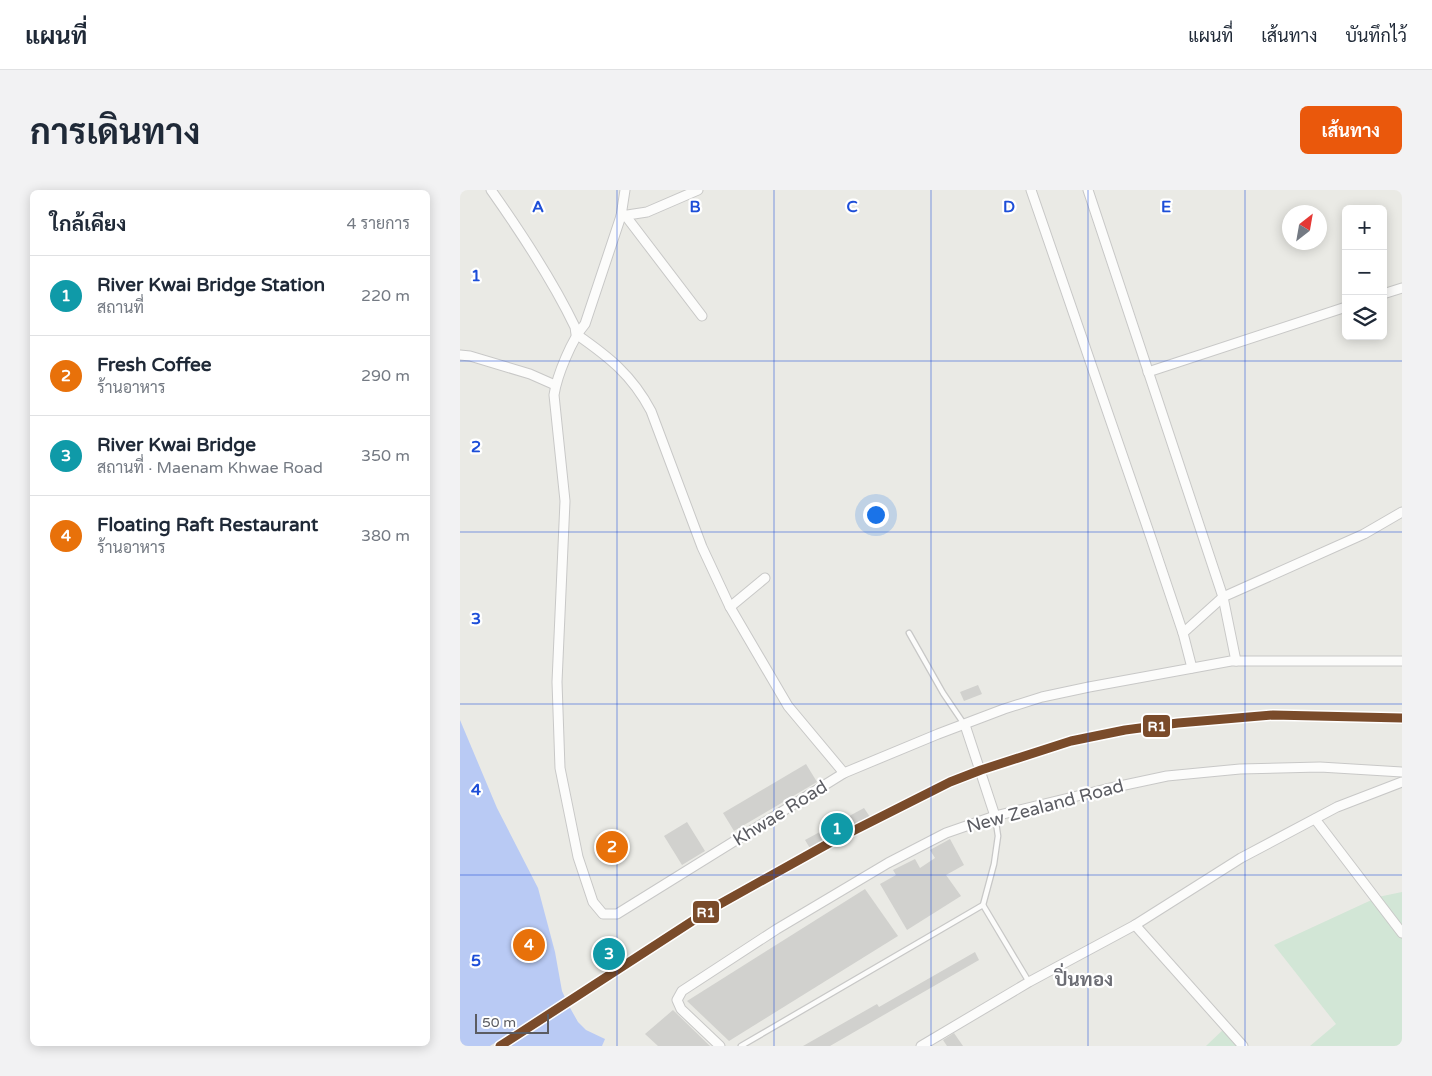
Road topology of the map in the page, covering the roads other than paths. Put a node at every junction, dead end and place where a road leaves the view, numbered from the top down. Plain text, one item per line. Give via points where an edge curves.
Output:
1 (491, 190) edge
2 (624, 190) edge
3 (698, 190) edge
4 (1031, 190) edge
5 (1088, 190) edge
6 (623, 216) junction
7 (1402, 288) edge
8 (1387, 293) edge
9 (1342, 308) edge
10 (702, 316) dead end
11 (576, 334) junction
12 (460, 355) edge
13 (1148, 372) junction
14 (555, 385) junction
15 (1402, 512) edge
16 (765, 578) dead end
17 (1223, 598) junction
18 (730, 607) junction
19 (909, 633) dead end
20 (1183, 633) junction
21 (1236, 661) junction
22 (1402, 661) edge
23 (1192, 668) junction
24 (965, 725) junction
25 (1402, 772) edge
26 (844, 773) junction
27 (1402, 782) edge
28 (995, 816) junction
29 (1315, 819) junction
30 (983, 905) junction
31 (1135, 925) junction
32 (1402, 933) edge
33 (1029, 982) junction
34 (720, 1046) edge
35 (742, 1046) edge
36 (921, 1046) edge
37 (1243, 1046) edge

1 - 11 street via 553,284
2 - 6 street
3 - 6 street via 647,212
4 - 20 street
5 - 13 street
6 - 10 street
6 - 11 street via 585,324
7 - 8 street
9 - 13 street
11 - 14 street
11 - 18 street via 622,369 641,392 702,547
12 - 14 street via 530,374
13 - 17 street
14 - 26 street, Khwae Road via 565,500 557,682 560,768 578,857 593,902 603,914 617,914
15 - 17 street via 1364,534
16 - 18 street
17 - 20 street
17 - 21 street
18 - 26 street via 788,706
19 - 24 lane
20 - 23 street
21 - 22 street, Khwae Road
21 - 23 street, Khwae Road
23 - 24 street, Khwae Road via 1042,697
24 - 26 street, Khwae Road
24 - 28 street
25 - 28 street, New Zealand Road via 1320,767 1240,769 1167,776
27 - 29 street
28 - 30 lane via 998,836
28 - 34 street, New Zealand Road via 946,833 888,863 777,929 682,991 677,1000 681,1008
29 - 31 street via 1241,858
29 - 32 street
30 - 33 lane
30 - 35 lane
31 - 33 street
31 - 37 street
33 - 36 street

